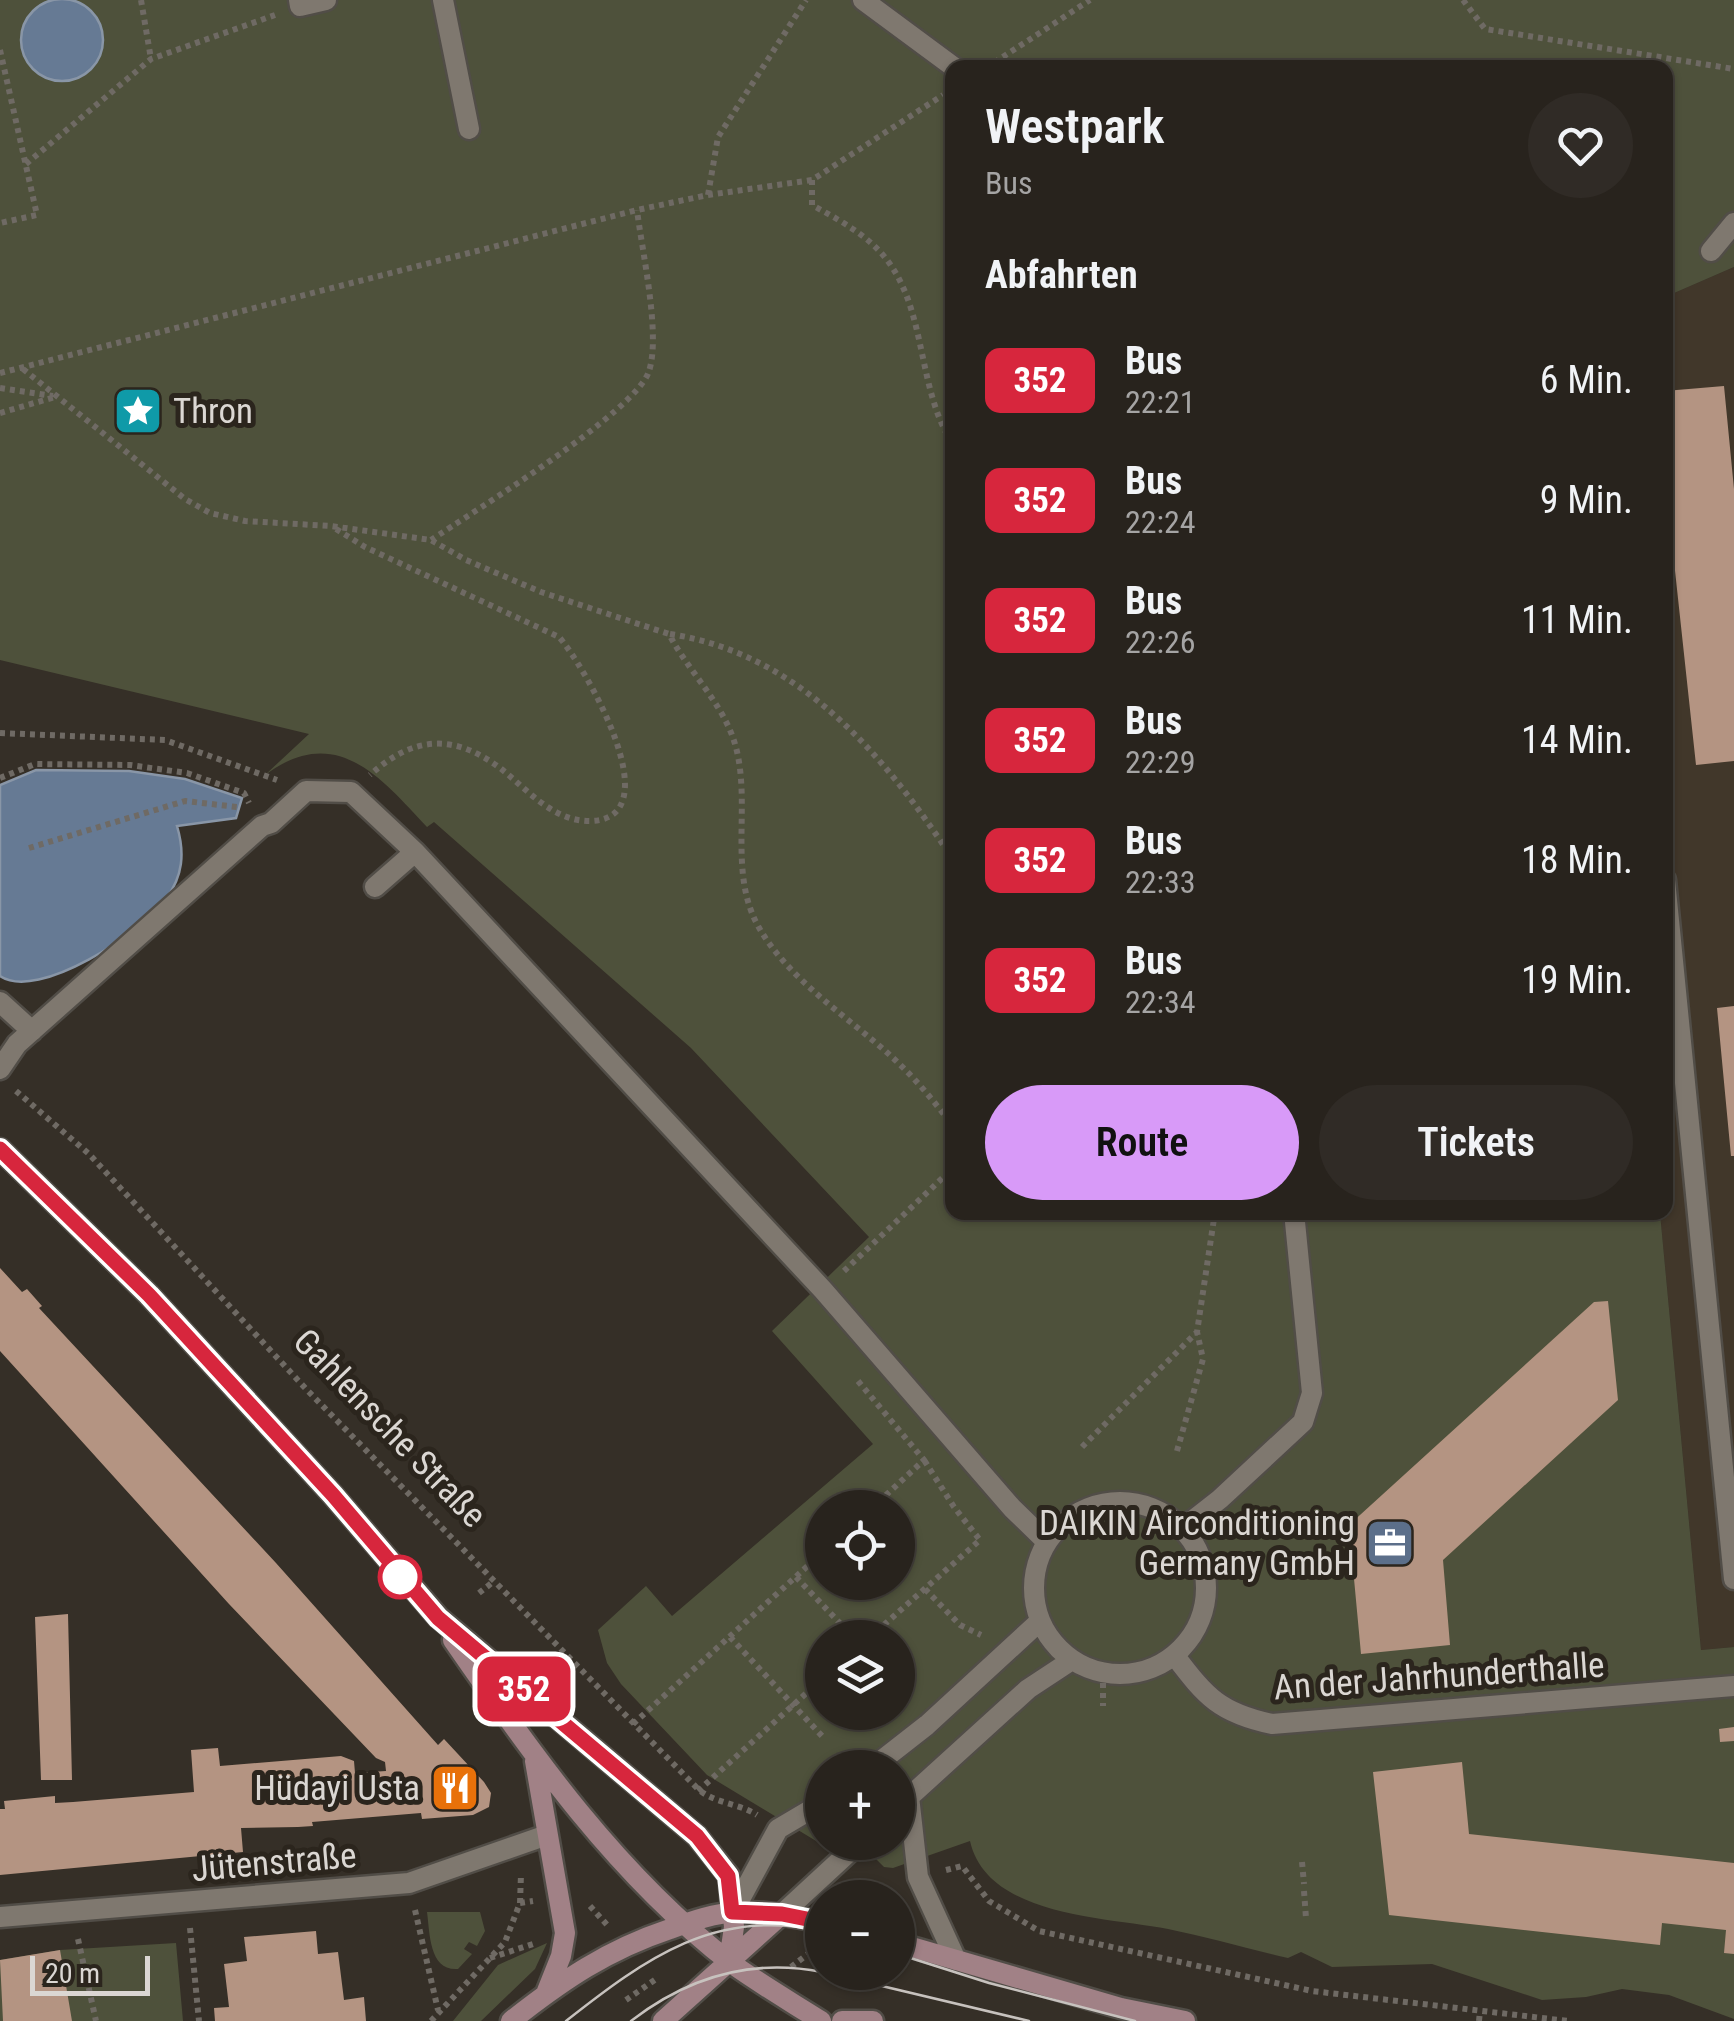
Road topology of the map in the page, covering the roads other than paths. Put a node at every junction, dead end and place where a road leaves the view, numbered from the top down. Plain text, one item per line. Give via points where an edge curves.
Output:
1 (326, 0) edge
2 (443, 0) edge
3 (862, 0) edge
4 (299, 3) edge
5 (945, 61) edge
6 (469, 129) dead end
7 (1734, 224) edge
8 (1711, 251) dead end
9 (415, 852) junction
10 (375, 887) dead end
11 (1673, 959) edge
12 (0, 1002) edge
13 (32, 1031) junction
14 (0, 1069) edge
15 (0, 1149) edge
16 (1295, 1220) edge
17 (1183, 1528) junction
18 (1732, 1539) edge
19 (1046, 1542) junction
20 (1734, 1579) edge
21 (438, 1618) junction
22 (1040, 1622) junction
23 (1175, 1656) junction
24 (1072, 1660) junction
25 (1734, 1686) edge
26 (895, 1750) edge
27 (535, 1759) junction
28 (915, 1790) edge
29 (805, 1813) edge
30 (547, 1836) junction
31 (840, 1860) edge
32 (915, 1860) edge
33 (732, 1912) junction
34 (782, 1914) junction
35 (0, 1917) edge
36 (805, 1919) edge
37 (685, 1924) junction
38 (915, 1948) edge
39 (956, 1960) junction
40 (729, 1961) junction
41 (546, 1993) junction
42 (511, 2021) edge
43 (663, 2021) edge
44 (821, 2021) edge
45 (842, 2021) edge
46 (873, 2021) edge
47 (1185, 2021) edge

1 - 4 street
2 - 6 street
3 - 5 street
7 - 8 street
9 - 10 street
9 - 13 street via 351,792 306,791
9 - 19 street via 823,1290
11 - 18 street
12 - 13 street
13 - 14 street
15 - 21 street via 149,1295
16 - 17 street via 1312,1392 1303,1422
17 - 19 street via 1150,1506 1121,1501 1088,1507
17 - 23 street via 1207,1578 1203,1616
18 - 20 street
19 - 22 street via 1033,1592
21 - 27 street
21 - 33 street via 697,1836 728,1876
22 - 24 street
22 - 26 street
23 - 24 street via 1148,1671 1103,1673
23 - 25 street, An der Jahrhunderthalle via 1205,1696 1272,1724
24 - 28 street via 1028,1689
27 - 30 street
27 - 37 street
29 - 33 street via 778,1829
30 - 35 street, Jütenstraße via 409,1883
30 - 41 street via 565,1932
31 - 34 street
32 - 39 street
33 - 34 street
33 - 37 street
33 - 40 street
34 - 36 street
34 - 40 street
37 - 40 street
37 - 41 street via 624,1945
38 - 39 street
39 - 47 street
40 - 43 street
40 - 44 street
41 - 42 street
45 - 46 street

